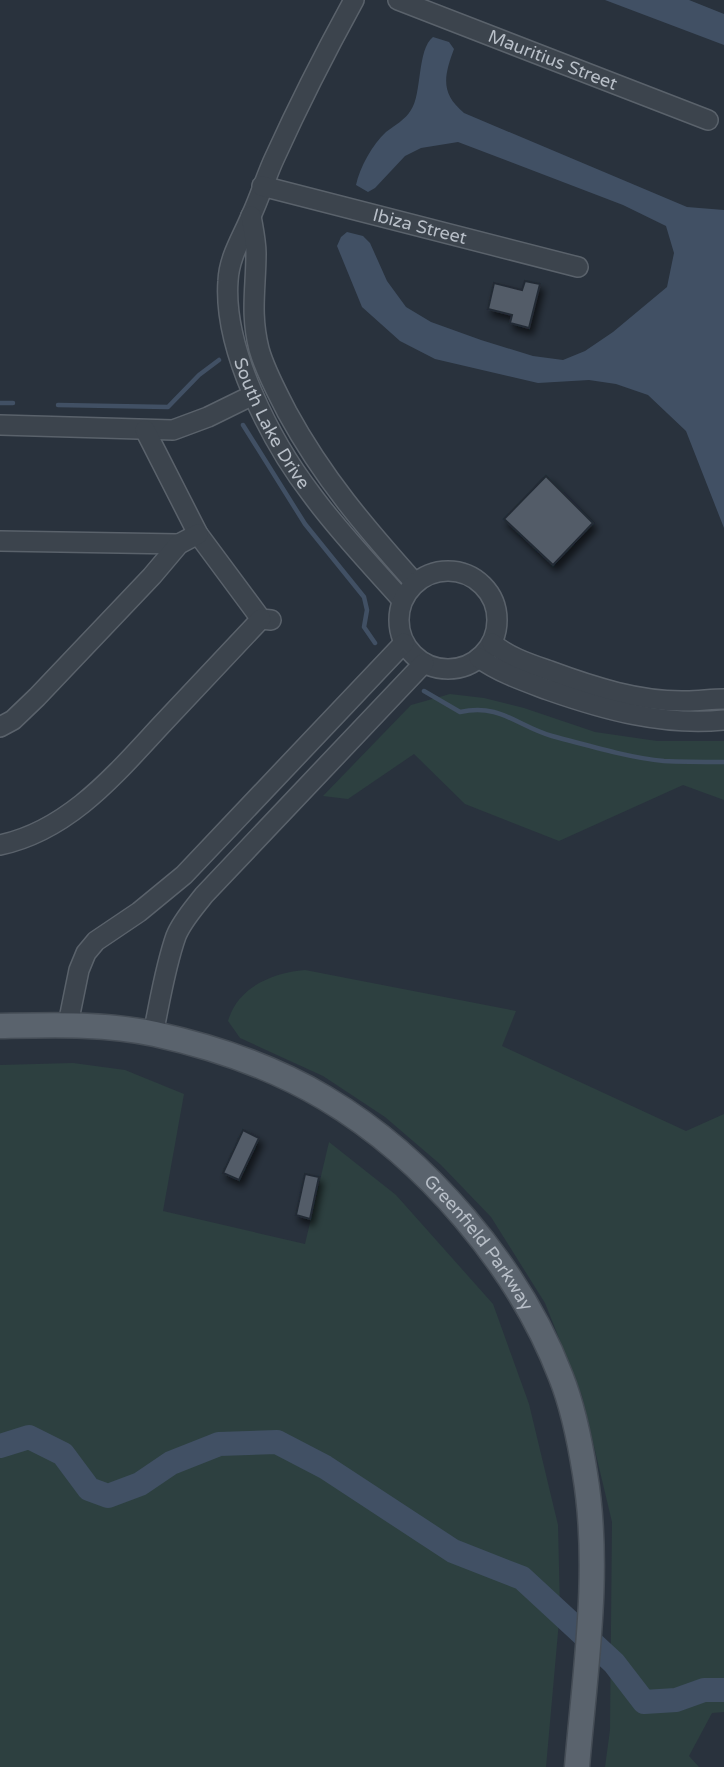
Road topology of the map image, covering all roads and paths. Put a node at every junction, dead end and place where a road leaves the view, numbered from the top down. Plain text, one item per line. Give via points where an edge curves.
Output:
1 (354, 0) edge
2 (398, 0) edge
3 (708, 120) dead end
4 (262, 186) junction
5 (251, 216) junction
6 (578, 267) dead end
7 (253, 395) junction
8 (0, 425) edge
9 (145, 430) junction
10 (198, 534) junction
11 (0, 541) edge
12 (179, 544) junction
13 (415, 583) junction
14 (402, 600) junction
15 (404, 643) junction
16 (492, 643) junction
17 (479, 658) junction
18 (424, 663) junction
19 (724, 699) edge
20 (724, 720) edge
21 (0, 727) edge
22 (0, 845) edge
23 (165, 893) junction
24 (189, 914) junction
25 (68, 1024) junction
26 (0, 1026) edge
27 (153, 1034) junction
28 (577, 1767) edge

1 - 4 street, South Lake Drive
2 - 3 street, Mauritius Street
4 - 5 street, South Lake Drive
4 - 6 street, Ibiza Street
5 - 7 street, South Lake Drive via 238,241 228,279 228,311
5 - 13 street, South Lake Drive via 256,252 253,312 271,380 325,476
7 - 9 street via 173,430
7 - 14 street, South Lake Drive via 310,493
8 - 9 street
9 - 10 street
10 - 12 street
10 - 22 street via 266,620 97,791 57,822
11 - 12 street
12 - 21 street via 37,697
13 - 14 street
13 - 16 street via 446,570 482,584 496,607
14 - 15 street via 399,629
15 - 18 street
15 - 23 street
16 - 17 street
16 - 19 street via 586,684 685,701
17 - 18 street via 453,669
17 - 20 street via 531,684 608,709 658,719
18 - 24 street
23 - 24 street
23 - 25 street via 96,941 86,953
24 - 27 street via 177,934
25 - 26 main road, Greenfield Parkway
25 - 27 main road, Greenfield Parkway
27 - 28 main road, Greenfield Parkway via 250,1061 324,1097 379,1134 470,1224 515,1287 562,1378 586,1474 591,1586

